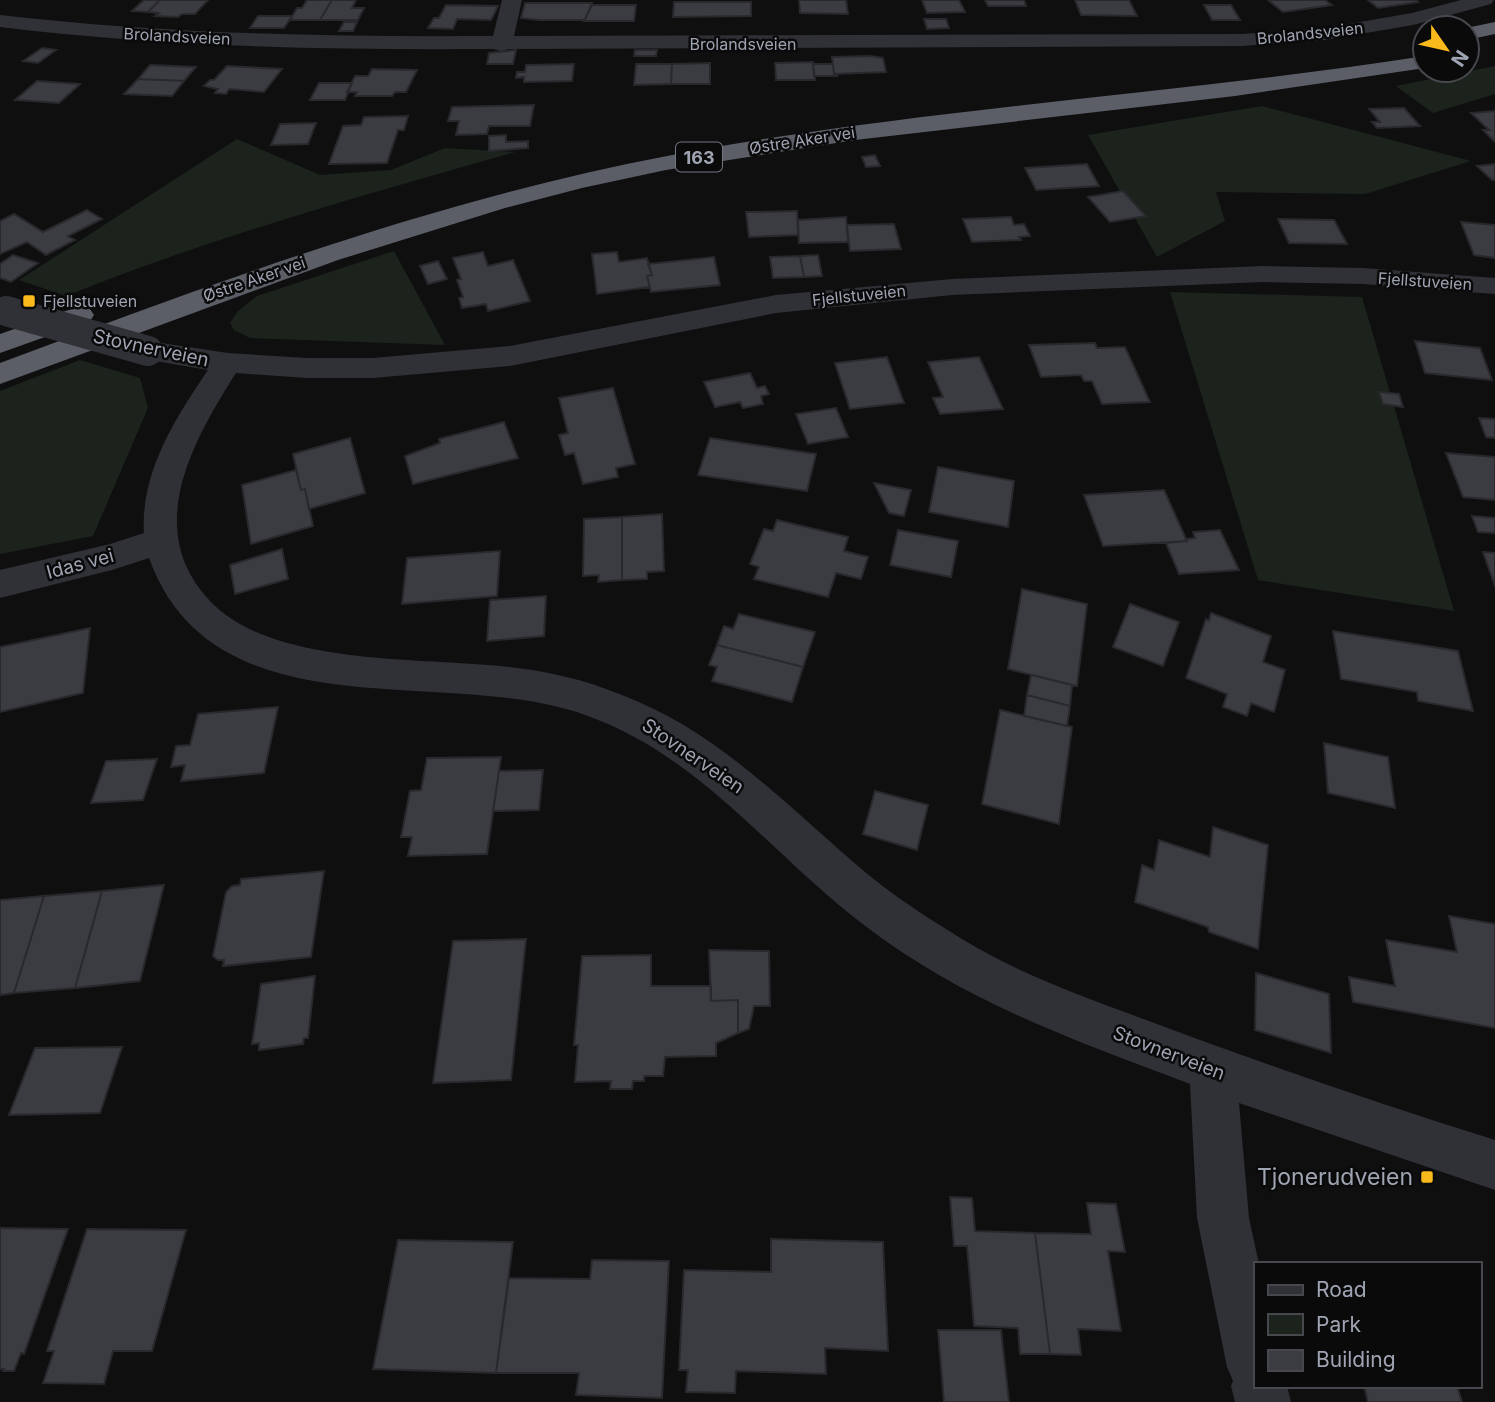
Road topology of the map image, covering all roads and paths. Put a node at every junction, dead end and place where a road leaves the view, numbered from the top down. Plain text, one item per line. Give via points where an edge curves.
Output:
1 (512, 0) edge
2 (1484, 0) edge
3 (0, 21) edge
4 (501, 45) junction
5 (1411, 45) edge
6 (1411, 64) edge
7 (518, 173) dead end
8 (1495, 286) edge
9 (102, 307) dead end
10 (3, 310) edge
11 (0, 344) edge
12 (228, 363) junction
13 (0, 374) edge
14 (159, 541) junction
15 (0, 584) edge
16 (1214, 1070) junction
17 (1495, 1165) edge
18 (1254, 1362) edge

1 - 4 street
2 - 4 street, Brolandsveien via 1401,22 1242,40
3 - 4 street, Brolandsveien via 243,40
5 - 7 highway, Østre Aker vei / 163 via 1215,73 819,116 651,144
6 - 13 highway, Østre Aker vei / 163 via 1287,83 821,137 608,175 495,202 363,242
8 - 12 street, Fjellstuveien via 1263,274 952,287 764,306 573,346 446,363 373,368
9 - 11 highway
10 - 12 street, Stovnerveien, bridge via 148,351
12 - 14 street, Stovnerveien via 198,408 168,470
14 - 15 street, Idas vei
14 - 16 street, Stovnerveien via 179,587 198,612 239,643 310,666 556,690 624,713 720,771 847,884 952,959 1010,989
16 - 17 street, Stovnerveien
16 - 18 street via 1223,1218

